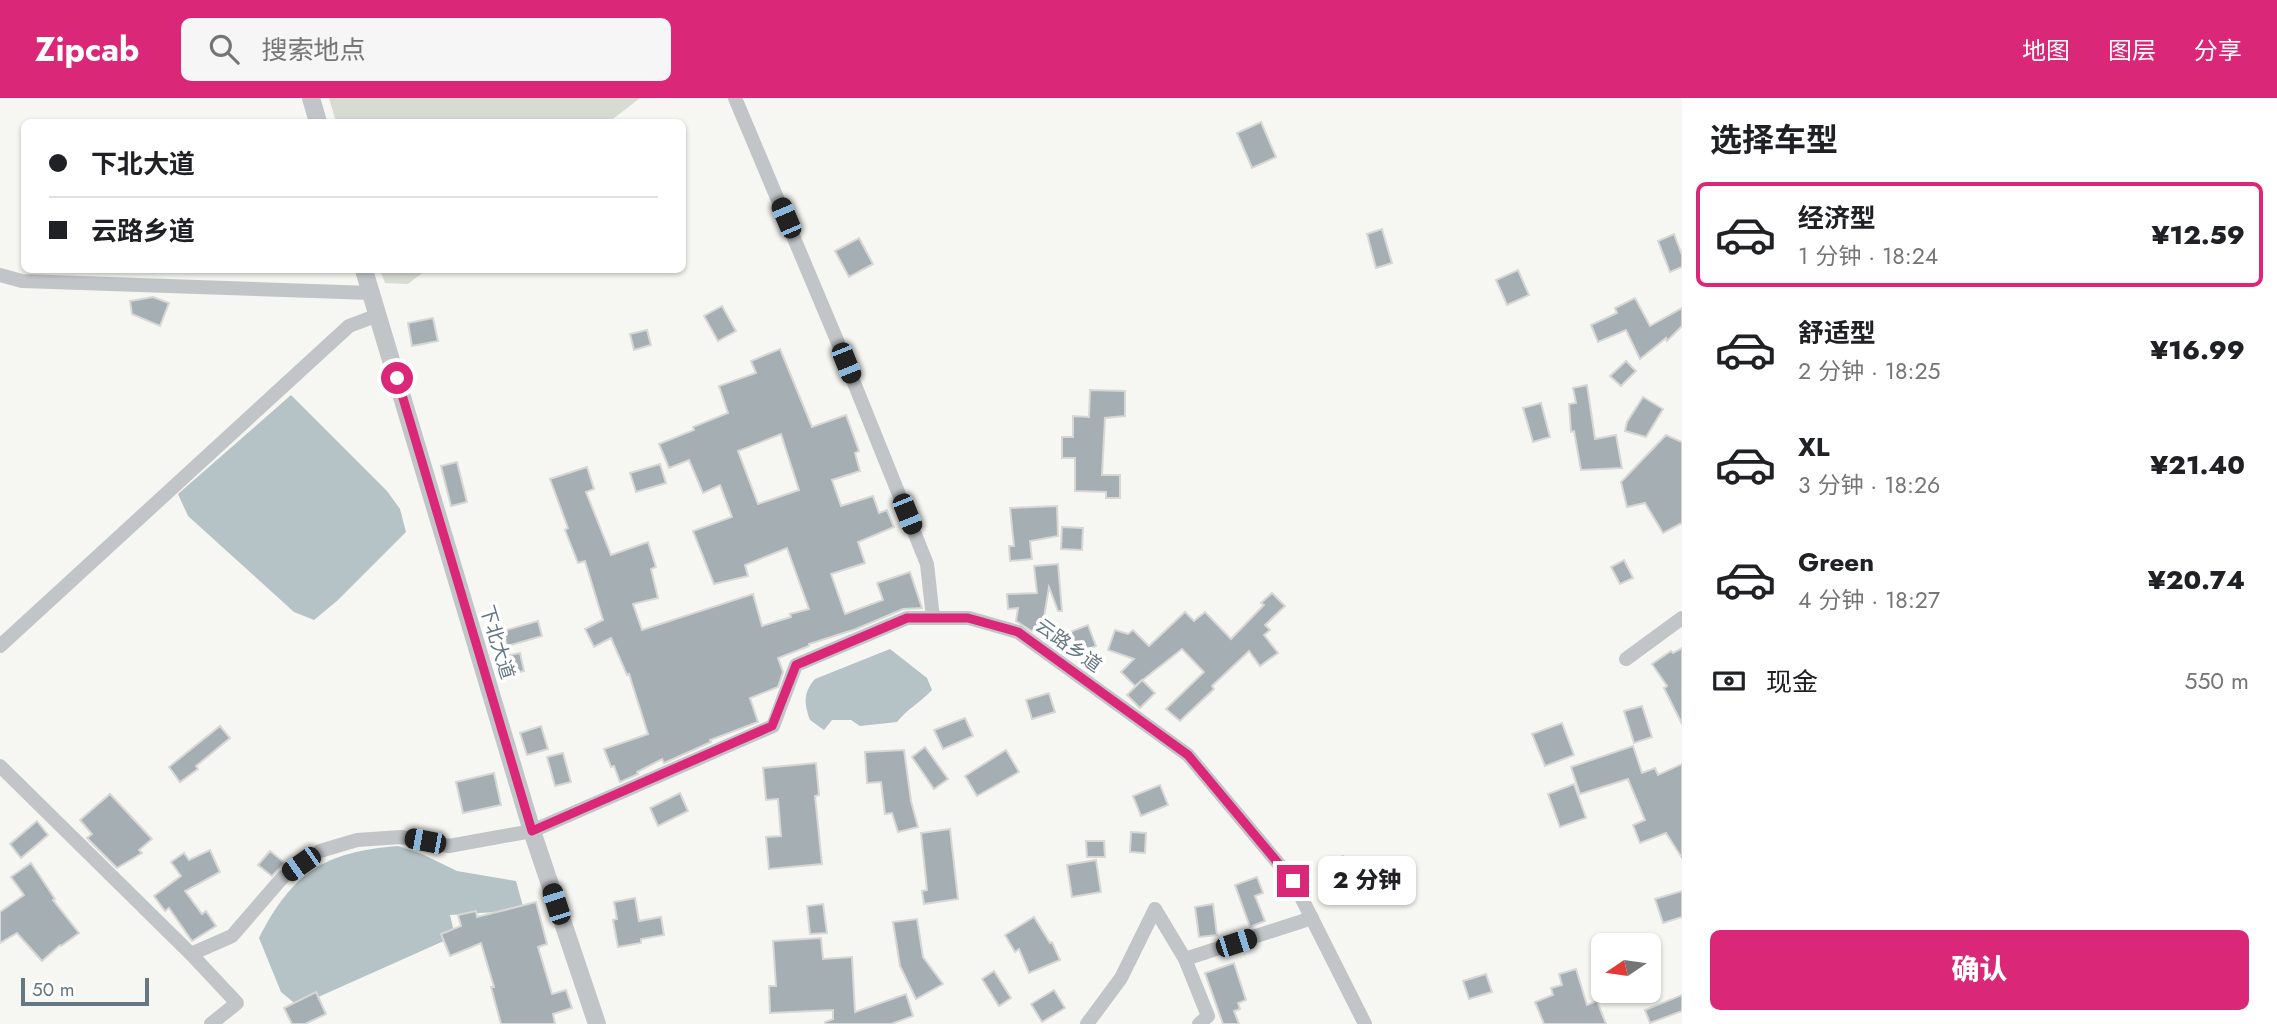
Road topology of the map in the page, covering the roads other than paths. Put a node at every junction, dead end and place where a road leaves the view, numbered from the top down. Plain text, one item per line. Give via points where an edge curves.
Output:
1 (311, 98) edge
2 (735, 98) edge
3 (317, 119) edge
4 (365, 273) edge
5 (0, 275) edge
6 (371, 293) junction
7 (378, 315) junction
8 (933, 618) junction
9 (1682, 618) edge
10 (0, 646) edge
11 (1626, 659) dead end
12 (0, 765) edge
13 (532, 831) junction
14 (1312, 918) junction
15 (191, 954) junction
16 (1185, 959) junction
17 (211, 1024) edge
18 (597, 1024) edge
19 (1087, 1024) edge
20 (1199, 1024) edge
21 (1365, 1024) edge

1 - 3 street
2 - 8 street via 927,564
4 - 6 street, 下北大道
5 - 6 street via 22,281
6 - 7 street, 下北大道
7 - 10 street via 349,326
7 - 13 street, 下北大道
8 - 13 street, 云路乡道 via 907,618 796,665 772,726
8 - 14 street, 云路乡道 via 968,618 1018,632 1188,755 1293,881
9 - 11 street
12 - 15 street
13 - 15 street, 云路乡道 via 449,846 401,837 357,839 320,851 283,877 232,936
13 - 18 street, 下北大道
14 - 16 street
14 - 21 street, 云路乡道
15 - 17 street via 237,1003
16 - 19 street via 1155,909 1121,978
16 - 20 street via 1208,1016

